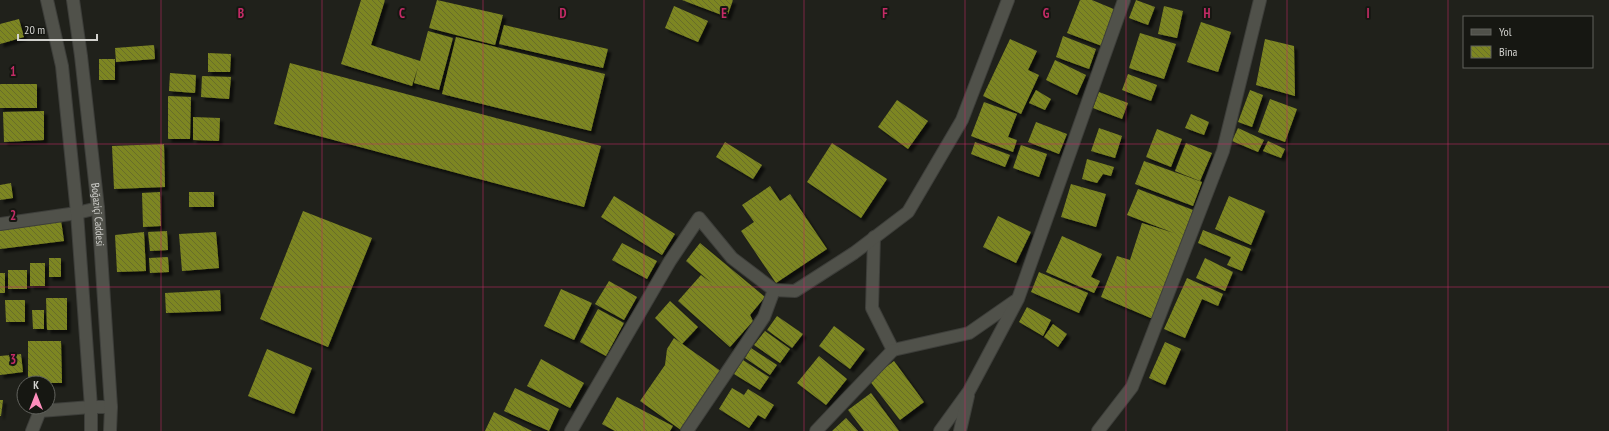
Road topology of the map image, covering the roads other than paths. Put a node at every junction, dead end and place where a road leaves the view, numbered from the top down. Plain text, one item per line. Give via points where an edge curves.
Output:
1 (47, 0) edge
2 (73, 0) edge
3 (1008, 0) edge
4 (1124, 0) edge
5 (1260, 0) edge
6 (98, 208) junction
7 (77, 213) junction
8 (0, 224) edge
9 (874, 237) junction
10 (774, 290) junction
11 (1018, 299) junction
12 (893, 350) junction
13 (969, 391) junction
14 (91, 407) junction
15 (111, 407) junction
16 (32, 431) edge
17 (91, 431) edge
18 (110, 431) edge
19 (571, 431) edge
20 (687, 431) edge
21 (816, 431) edge
22 (940, 431) edge
23 (960, 431) edge
24 (1098, 431) edge

1 - 7 street via 62,66
2 - 6 street, Boğaziçi Caddesi
3 - 9 street via 962,120 908,212
4 - 11 street
5 - 24 street via 1223,151 1132,387
6 - 7 street
6 - 15 street, Boğaziçi Caddesi
7 - 8 street
7 - 14 street
9 - 10 street via 795,291
9 - 12 street via 872,308
10 - 19 street via 732,258 699,218 670,261
10 - 20 street via 764,317
11 - 12 street via 969,333
11 - 13 street
12 - 21 street
13 - 22 street
13 - 23 street
14 - 15 street
14 - 16 street via 40,411
14 - 17 street
15 - 18 street, Boğaziçi Caddesi

